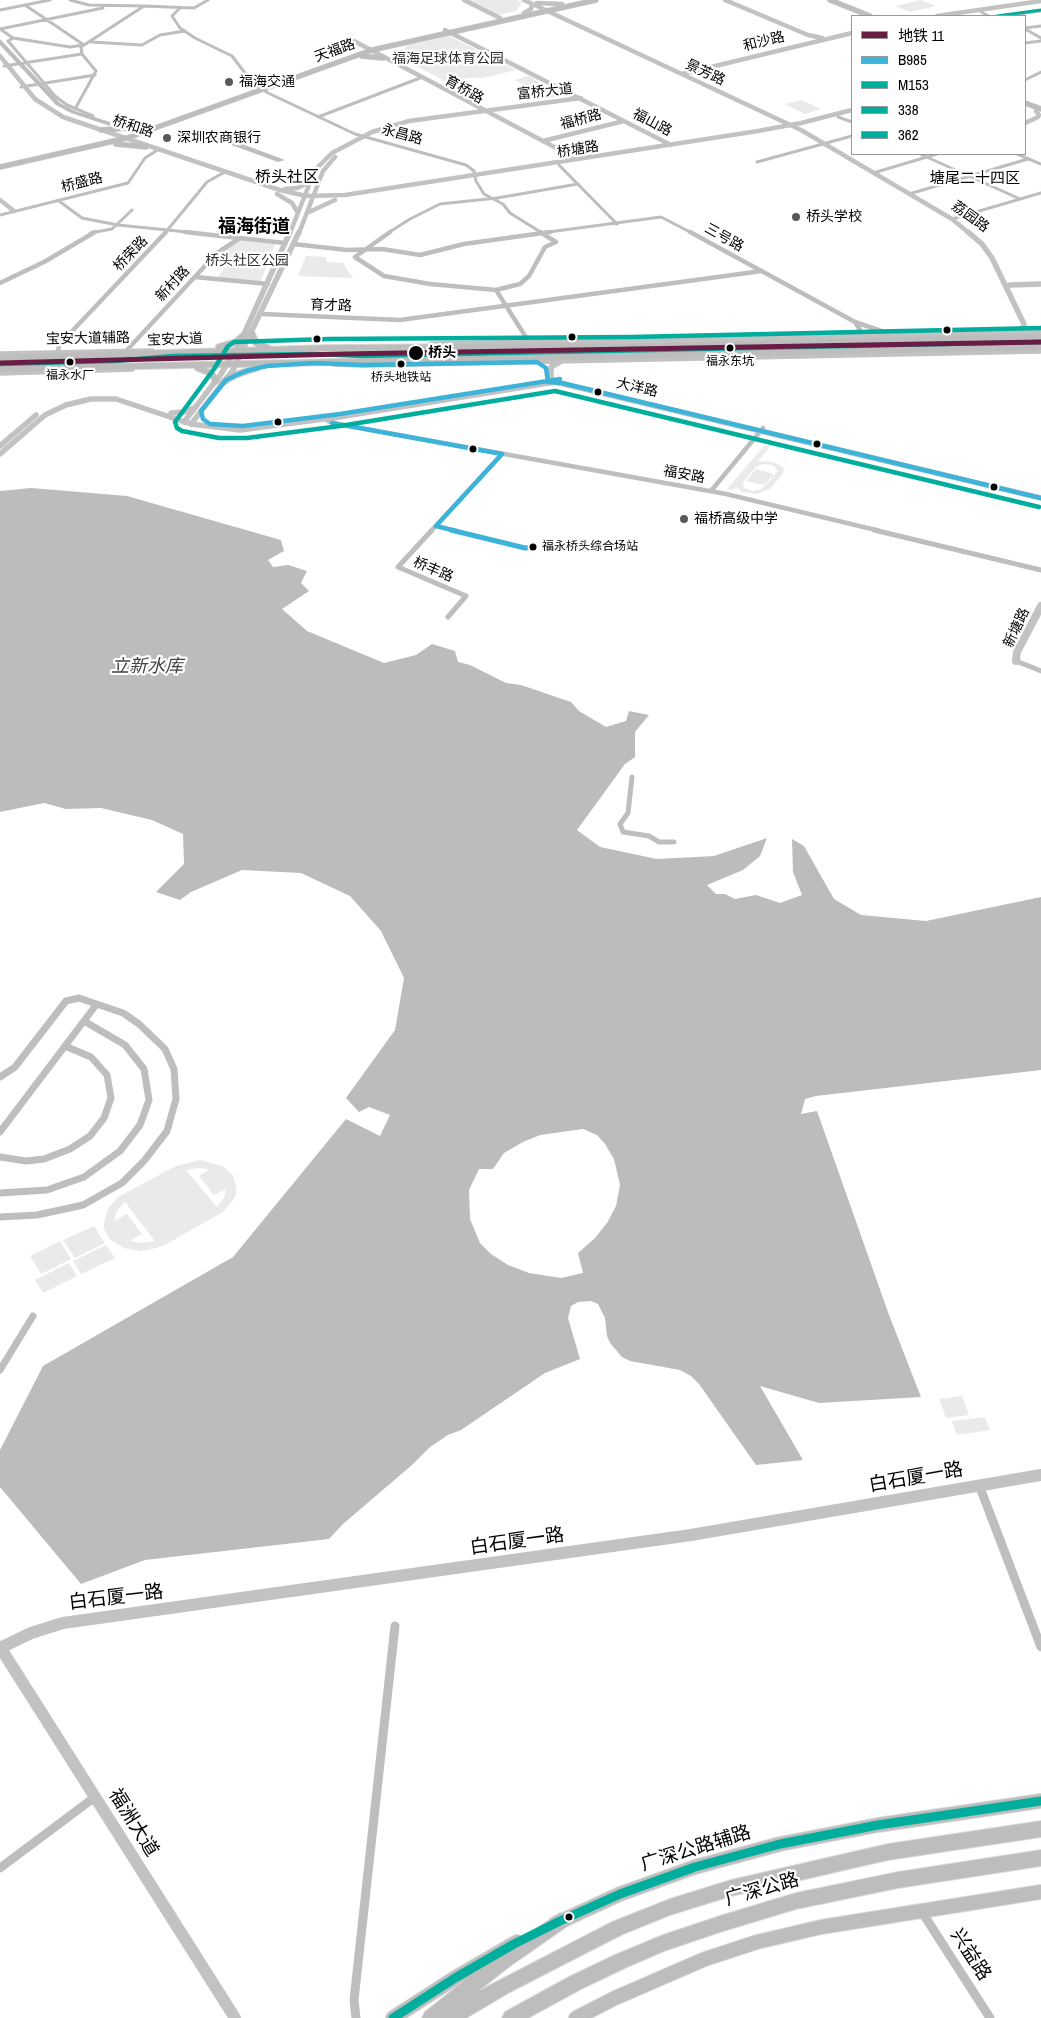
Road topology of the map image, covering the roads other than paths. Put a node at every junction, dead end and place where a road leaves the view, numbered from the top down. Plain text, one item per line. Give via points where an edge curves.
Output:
1 (50, 0) edge
2 (70, 0) edge
3 (132, 0) edge
4 (160, 0) edge
5 (208, 0) edge
6 (464, 0) edge
7 (524, 0) edge
8 (582, 0) edge
9 (596, 0) edge
10 (725, 0) edge
11 (532, 2) edge
12 (828, 2) edge
13 (1041, 2) edge
14 (25, 5) junction
15 (155, 5) junction
16 (564, 5) junction
17 (117, 6) junction
18 (143, 6) junction
19 (181, 8) junction
20 (546, 9) junction
21 (0, 10) edge
22 (1041, 11) edge
23 (981, 12) junction
24 (524, 13) junction
25 (531, 14) junction
26 (556, 15) junction
27 (561, 15) junction
28 (856, 15) edge
29 (867, 15) edge
30 (944, 15) edge
31 (959, 15) edge
32 (987, 15) edge
33 (1010, 15) edge
34 (500, 18) junction
35 (47, 20) junction
36 (1041, 26) edge
37 (1026, 28) edge
38 (0, 29) edge
39 (1026, 29) edge
40 (185, 31) junction
41 (448, 32) junction
42 (851, 33) edge
43 (808, 35) junction
44 (13, 38) junction
45 (826, 39) junction
46 (1041, 39) edge
47 (91, 42) junction
48 (814, 42) junction
49 (1034, 42) junction
50 (1026, 43) edge
51 (399, 44) junction
52 (83, 45) junction
53 (1041, 45) edge
54 (369, 49) junction
55 (82, 54) junction
56 (385, 58) junction
57 (346, 59) junction
58 (2, 62) edge
59 (26, 63) junction
60 (675, 68) junction
61 (696, 71) junction
62 (1041, 72) edge
63 (684, 74) junction
64 (94, 75) junction
65 (693, 77) junction
66 (420, 78) junction
67 (1026, 80) edge
68 (43, 83) junction
69 (23, 86) junction
70 (258, 88) junction
71 (578, 99) junction
72 (471, 103) junction
73 (1026, 105) edge
74 (503, 108) junction
75 (518, 108) junction
76 (75, 109) junction
77 (851, 111) edge
78 (851, 111) edge
79 (1039, 111) edge
80 (484, 114) junction
81 (93, 116) dead end
82 (318, 116) junction
83 (839, 116) junction
84 (436, 118) junction
85 (1041, 118) edge
86 (622, 121) junction
87 (506, 122) junction
88 (851, 122) edge
89 (1026, 124) edge
90 (1026, 125) edge
91 (795, 126) junction
92 (148, 128) junction
93 (96, 136) junction
94 (851, 136) edge
95 (121, 137) junction
96 (365, 137) junction
97 (544, 142) junction
98 (826, 143) junction
99 (84, 144) junction
100 (148, 146) junction
101 (670, 146) junction
102 (156, 150) junction
103 (562, 153) junction
104 (922, 155) edge
105 (933, 155) edge
106 (1019, 155) edge
107 (926, 157) junction
108 (1028, 159) junction
109 (572, 160) junction
110 (756, 162) dead end
111 (1041, 164) edge
112 (0, 165) edge
113 (559, 165) junction
114 (875, 172) junction
115 (223, 173) junction
116 (313, 175) junction
117 (322, 175) junction
118 (474, 176) junction
119 (969, 176) junction
120 (311, 182) junction
121 (578, 184) junction
122 (318, 187) junction
123 (273, 190) junction
124 (911, 193) junction
125 (1041, 193) edge
126 (344, 196) junction
127 (305, 197) junction
128 (314, 198) junction
129 (491, 198) junction
130 (1020, 199) junction
131 (0, 200) edge
132 (59, 201) junction
133 (132, 210) dead end
134 (14, 211) junction
135 (298, 212) junction
136 (308, 212) junction
137 (0, 215) edge
138 (954, 219) junction
139 (294, 222) junction
140 (304, 222) junction
141 (617, 224) junction
142 (118, 225) junction
143 (167, 230) junction
144 (545, 234) junction
145 (240, 238) junction
146 (285, 242) junction
147 (293, 244) junction
148 (366, 249) junction
149 (762, 271) junction
150 (195, 277) junction
151 (0, 283) edge
152 (268, 284) junction
153 (1041, 284) edge
154 (1010, 285) junction
155 (496, 290) junction
156 (507, 305) junction
157 (262, 314) junction
158 (855, 322) junction
159 (1041, 331) edge
160 (1015, 332) junction
161 (252, 334) junction
162 (244, 335) junction
163 (901, 336) junction
164 (851, 337) junction
165 (1041, 338) edge
166 (529, 342) junction
167 (1041, 347) edge
168 (328, 348) junction
169 (127, 350) junction
170 (284, 350) junction
171 (239, 351) junction
172 (1041, 351) edge
173 (58, 352) junction
174 (177, 353) junction
175 (187, 353) junction
176 (0, 354) edge
177 (0, 358) edge
178 (563, 361) junction
179 (537, 362) junction
180 (314, 363) junction
181 (236, 364) junction
182 (290, 364) junction
183 (172, 365) junction
184 (185, 365) junction
185 (228, 365) junction
186 (0, 369) edge
187 (0, 373) edge
188 (550, 381) junction
189 (219, 382) junction
190 (198, 409) junction
191 (171, 413) junction
192 (323, 417) junction
193 (189, 421) junction
194 (210, 424) junction
195 (762, 429) junction
196 (0, 446) edge
197 (0, 454) edge
198 (502, 454) junction
199 (711, 491) junction
200 (1041, 496) edge
201 (1041, 570) edge
202 (1041, 606) edge
203 (448, 617) dead end
204 (1016, 661) joint
205 (1041, 671) edge
206 (632, 777) dead end
207 (674, 842) dead end
208 (96, 1005) junction
209 (84, 1021) junction
210 (65, 1046) junction
211 (0, 1077) edge
212 (1, 1130) edge
213 (0, 1157) edge
214 (0, 1193) edge
215 (0, 1218) edge
216 (33, 1316) dead end
217 (0, 1370) edge
218 (1041, 1475) edge
219 (979, 1485) junction
220 (395, 1626) dead end
221 (0, 1647) edge
222 (1041, 1647) edge
223 (95, 1797) junction
224 (1041, 1801) edge
225 (1041, 1830) edge
226 (1041, 1858) edge
227 (0, 1868) edge
228 (1041, 1892) edge
229 (921, 1911) junction
230 (560, 1921) junction
231 (235, 2018) edge
232 (356, 2018) edge
233 (393, 2018) edge
234 (431, 2018) edge
235 (450, 2018) edge
236 (511, 2018) edge
237 (576, 2018) edge
238 (990, 2018) edge

1 - 14 street
2 - 17 street
3 - 18 street
4 - 15 street
5 - 19 street via 194,8
6 - 34 street
7 - 11 street, 景芳路
8 - 16 main road, 天福路
9 - 16 main road, 天福路
10 - 43 main road
11 - 16 main road
11 - 20 street, 景芳路
11 - 24 street via 531,9
12 - 28 main road
12 - 29 main road
13 - 23 street
13 - 30 street
14 - 21 street
14 - 35 street
15 - 18 street
15 - 19 street
16 - 20 main road, 天福路
16 - 27 street
17 - 18 street
17 - 35 street
18 - 47 street
19 - 40 street via 172,16
20 - 24 main road, 天福路
20 - 25 main road, 天福路
20 - 26 street, 景芳路
20 - 27 street, 景芳路
22 - 33 street
23 - 31 street
23 - 32 street
24 - 34 main road, 天福路
25 - 26 street
25 - 41 main road, 天福路
26 - 63 street, 景芳路
27 - 60 street, 景芳路
34 - 41 main road, 天福路
35 - 38 street
35 - 52 street
36 - 37 street
38 - 44 street
39 - 46 street
40 - 47 street via 160,35 142,45
40 - 70 street, 永昌路 via 232,56 245,72 247,83
41 - 51 main road, 天福路
41 - 54 main road, 天福路
41 - 71 street, 福山路
42 - 45 street, 和沙路
43 - 45 street
43 - 48 street
44 - 52 street via 70,47
44 - 59 street via 8,41
45 - 48 street, 和沙路
46 - 49 street
47 - 52 street
48 - 61 street, 和沙路
49 - 50 street
49 - 53 street
51 - 54 main road, 天福路
51 - 56 main road via 387,49
52 - 55 street
54 - 56 street, 育桥路
54 - 57 main road, 天福路
54 - 70 main road, 天福路
55 - 59 street
55 - 64 street via 96,71
56 - 57 main road via 363,56
56 - 66 street, 育桥路
56 - 72 street, 育桥路
57 - 70 main road, 天福路
58 - 59 street
58 - 69 street, 桥和路
59 - 68 street
60 - 61 street
60 - 63 street, 景芳路
61 - 63 street, 和沙路
61 - 65 street
62 - 67 street
63 - 65 street, 景芳路
63 - 91 street, 景芳路
64 - 68 street
64 - 76 street
65 - 91 street, 景芳路
66 - 80 street, 育桥路
66 - 82 street
68 - 69 street
68 - 76 street via 60,101
69 - 93 street, 桥和路 via 35,103 46,111
70 - 82 street, 永昌路
70 - 92 main road, 天福路
71 - 74 street, 富桥大道
71 - 75 street, 富桥大道
71 - 86 street, 福山路
72 - 74 street
72 - 80 street, 育桥路
73 - 79 main road
74 - 80 street, 富桥大道
75 - 80 street, 富桥大道
75 - 87 street via 504,113 502,117
76 - 81 street
77 - 91 street, 桥塘路
78 - 83 street, 桥塘路
79 - 89 street via 1038,117
80 - 84 street, 富桥大道
80 - 84 street, 富桥大道
80 - 87 street, 育桥路
80 - 103 street, 育桥路
82 - 96 street, 永昌路
83 - 88 street
83 - 91 street, 桥塘路
84 - 96 street, 富桥大道
85 - 90 street
86 - 97 street, 福桥路
86 - 101 street, 福山路
87 - 97 street, 育桥路
91 - 98 street, 景芳路
91 - 101 street, 桥塘路
92 - 93 main road
92 - 95 main road, 天福路
92 - 100 main road via 142,138
93 - 95 main road, 天福路
93 - 95 street, 桥和路
93 - 99 main road
93 - 100 main road via 120,144
93 - 112 main road, 天福路
94 - 98 street
95 - 99 main road, 天福路
95 - 100 street, 桥和路
96 - 116 street, 富桥大道 via 332,153
96 - 117 street, 富桥大道 via 338,155
96 - 118 street, 永昌路 via 462,163 474,170
97 - 103 street, 育桥路
98 - 110 street
98 - 114 street, 景芳路
99 - 112 main road, 天福路
100 - 102 street, 桥和路
100 - 123 street, 桥和路
101 - 109 street, 桥塘路
101 - 113 street, 桥塘路
102 - 115 street, 桥和路
102 - 132 street, 桥盛路 via 145,158 128,183
103 - 109 street, 育桥路
104 - 107 street
105 - 107 street
106 - 108 street
107 - 114 street
107 - 119 street
108 - 111 street
108 - 119 street
109 - 118 street, 桥塘路
113 - 118 street, 桥塘路
113 - 121 street
114 - 124 street, 荔园路
115 - 123 street, 桥和路
115 - 143 street, 桥荣路 via 207,182
116 - 117 street
116 - 120 street, 富桥大道
117 - 122 street, 富桥大道
118 - 126 street, 桥塘路
118 - 129 street, 永昌路 via 484,194
119 - 124 street
119 - 130 street
120 - 123 street
120 - 127 street, 富桥大道
121 - 129 street
121 - 141 street
122 - 126 street
122 - 128 street, 富桥大道
123 - 127 street, 桥和路
123 - 135 street via 292,203
124 - 138 street, 荔园路
125 - 130 street
126 - 128 street, 桥塘路
126 - 136 street
127 - 128 street, 桥塘路
127 - 135 main road
128 - 136 street
129 - 144 street, 永昌路
129 - 148 street via 440,204 410,219
130 - 138 street
131 - 134 street
132 - 134 street, 桥盛路
132 - 142 street via 82,218
133 - 142 street
134 - 137 street, 桥盛路
135 - 139 main road
136 - 140 street
138 - 154 street, 荔园路 via 978,235 990,248
138 - 160 street, 荔园路 via 982,244 992,258 1024,324
139 - 140 street
139 - 146 main road
140 - 147 street
141 - 144 street
141 - 149 street, 三号路 via 661,217
142 - 143 street
142 - 151 street via 91,233 44,262
143 - 145 street
143 - 173 street, 桥荣路 via 59,345
144 - 148 street via 464,244 420,254
144 - 155 street via 556,242 545,247 529,276 520,284
145 - 146 street
145 - 150 street, 新村路 via 217,253
146 - 152 main road
147 - 148 street
147 - 157 street
148 - 155 street via 355,257 384,276
149 - 156 street, 育才路
149 - 158 street, 三号路
150 - 152 street
150 - 169 street, 新村路
152 - 162 main road
153 - 154 street
154 - 159 street, 荔园路 via 1027,320
155 - 156 street
156 - 157 street, 育才路 via 400,320
156 - 166 street
157 - 161 street
158 - 163 street, 三号路
158 - 164 street via 860,330
159 - 160 main road
160 - 163 main road
161 - 170 main road via 259,345
161 - 171 street
162 - 171 main road
162 - 175 main road via 227,346
163 - 164 main road
164 - 166 main road
165 - 168 main road, 宝安大道
166 - 168 main road
167 - 180 main road, 宝安大道
168 - 170 main road, 宝安大道
169 - 173 main road, 宝安大道辅路
169 - 174 main road, 宝安大道辅路
170 - 171 main road, 宝安大道
171 - 175 main road, 宝安大道
171 - 181 street
171 - 185 street
172 - 178 main road
173 - 176 main road, 宝安大道辅路
174 - 175 main road, 宝安大道
174 - 177 main road, 宝安大道
178 - 179 street
178 - 188 main road via 551,366
179 - 180 street
179 - 188 street via 545,367
180 - 182 main road, 宝安大道
181 - 182 main road, 宝安大道
181 - 185 main road, 宝安大道
181 - 189 street
182 - 189 main road via 246,371
183 - 184 main road, 宝安大道
183 - 186 main road, 宝安大道
183 - 187 street, 宝安大道辅路
184 - 185 main road, 宝安大道
184 - 189 main road via 207,371
185 - 189 street
188 - 192 street, 大洋路
188 - 195 street, 大洋路
189 - 190 main road
190 - 191 street
190 - 193 street
190 - 194 street
191 - 193 street
191 - 196 street via 118,395 83,395 46,408
192 - 193 street, 大洋路 via 240,430
192 - 194 main road, 大洋路 via 243,426
192 - 198 street, 福安路 via 338,424
193 - 194 street, 大洋路
193 - 197 street via 116,399 86,399 45,415
195 - 199 street
195 - 200 street, 大洋路
198 - 199 street, 福安路
198 - 203 street, 桥丰路 via 398,567 466,596
199 - 201 street, 福安路
202 - 204 street, 新塘路 via 1016,652
204 - 205 street
206 - 207 street via 628,813 620,824 623,832 649,836 659,842
208 - 209 street
208 - 211 street via 79,998 66,1001 15,1067
208 - 215 street via 123,1013 165,1049 174,1069 176,1099 167,1131 122,1183 83,1204 37,1215
209 - 210 street
209 - 214 street via 125,1045 144,1069 149,1100 140,1125 120,1151 84,1177 47,1190
210 - 212 street
210 - 213 street via 92,1057 107,1075 111,1098 104,1118 90,1136 70,1149 44,1159 26,1161
216 - 217 street
218 - 219 street, 白石厦一路
219 - 221 street, 白石厦一路 via 691,1535 63,1622
219 - 222 street
220 - 232 street via 354,2000
221 - 223 street, 福洲大道
223 - 227 street
223 - 231 street, 福洲大道
224 - 230 main road, 广深公路辅路 via 878,1825 780,1844 695,1867 620,1894
225 - 235 highway, 广深公路 via 888,1852 731,1888 679,1904 568,1952
226 - 236 highway, 广深公路 via 898,1880 796,1901 663,1944 566,1988
228 - 229 main road
229 - 237 main road via 822,1927 757,1942 705,1959
229 - 238 street, 兴益路
230 - 233 main road, 广深公路辅路 via 455,1978
230 - 234 highway

